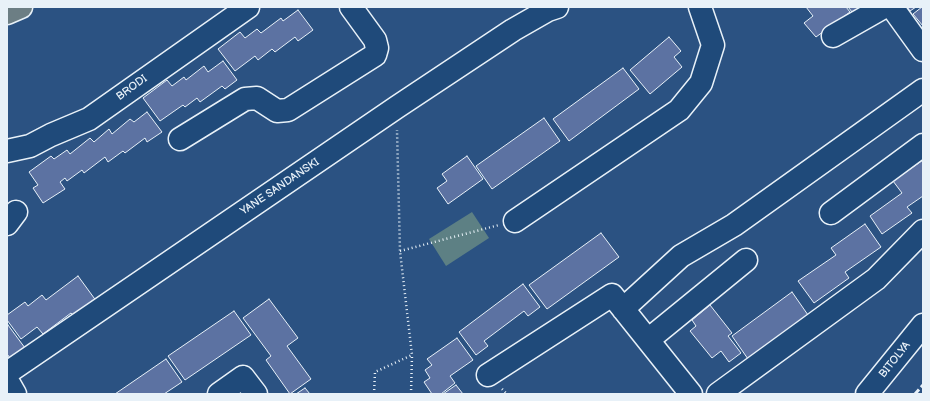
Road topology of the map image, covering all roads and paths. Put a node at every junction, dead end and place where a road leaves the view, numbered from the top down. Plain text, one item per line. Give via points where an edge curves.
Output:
1 (21, 7) edge
2 (248, 7) edge
3 (351, 7) edge
4 (555, 7) edge
5 (700, 7) edge
6 (884, 7) edge
7 (892, 7) edge
8 (7, 13) edge
9 (833, 36) dead end
10 (923, 50) edge
11 (923, 90) edge
12 (396, 107) junction
13 (180, 139) dead end
14 (923, 145) edge
15 (7, 151) edge
16 (832, 213) dead end
17 (515, 221) joint
18 (923, 231) edge
19 (400, 251) junction
20 (746, 260) dead end
21 (623, 309) junction
22 (923, 325) edge
23 (648, 340) junction
24 (412, 355) junction
25 (7, 373) edge
26 (488, 375) dead end
27 (7, 380) edge
28 (15, 394) edge
29 (219, 394) edge
30 (256, 394) edge
31 (374, 394) edge
32 (411, 394) edge
33 (691, 394) edge
34 (718, 394) edge
35 (867, 394) edge

1 - 8 main road
2 - 15 street, BRODI via 89,119 30,146
3 - 13 street via 376,40 375,55 288,110 277,111 257,98 245,99
4 - 12 street, YANE SANDANSKI via 513,30
5 - 17 street via 713,45 701,83 679,110
6 - 9 street
7 - 10 street
11 - 21 street via 734,225 681,256
12 - 19 path
12 - 25 street, YANE SANDANSKI
14 - 16 street
17 - 19 path
18 - 34 street via 876,279
19 - 24 path
20 - 23 street
21 - 23 street
21 - 26 street via 612,295
22 - 35 street, BITOLYA
23 - 33 street
24 - 31 path via 375,372
24 - 32 path
27 - 28 street
29 - 30 street via 243,377

